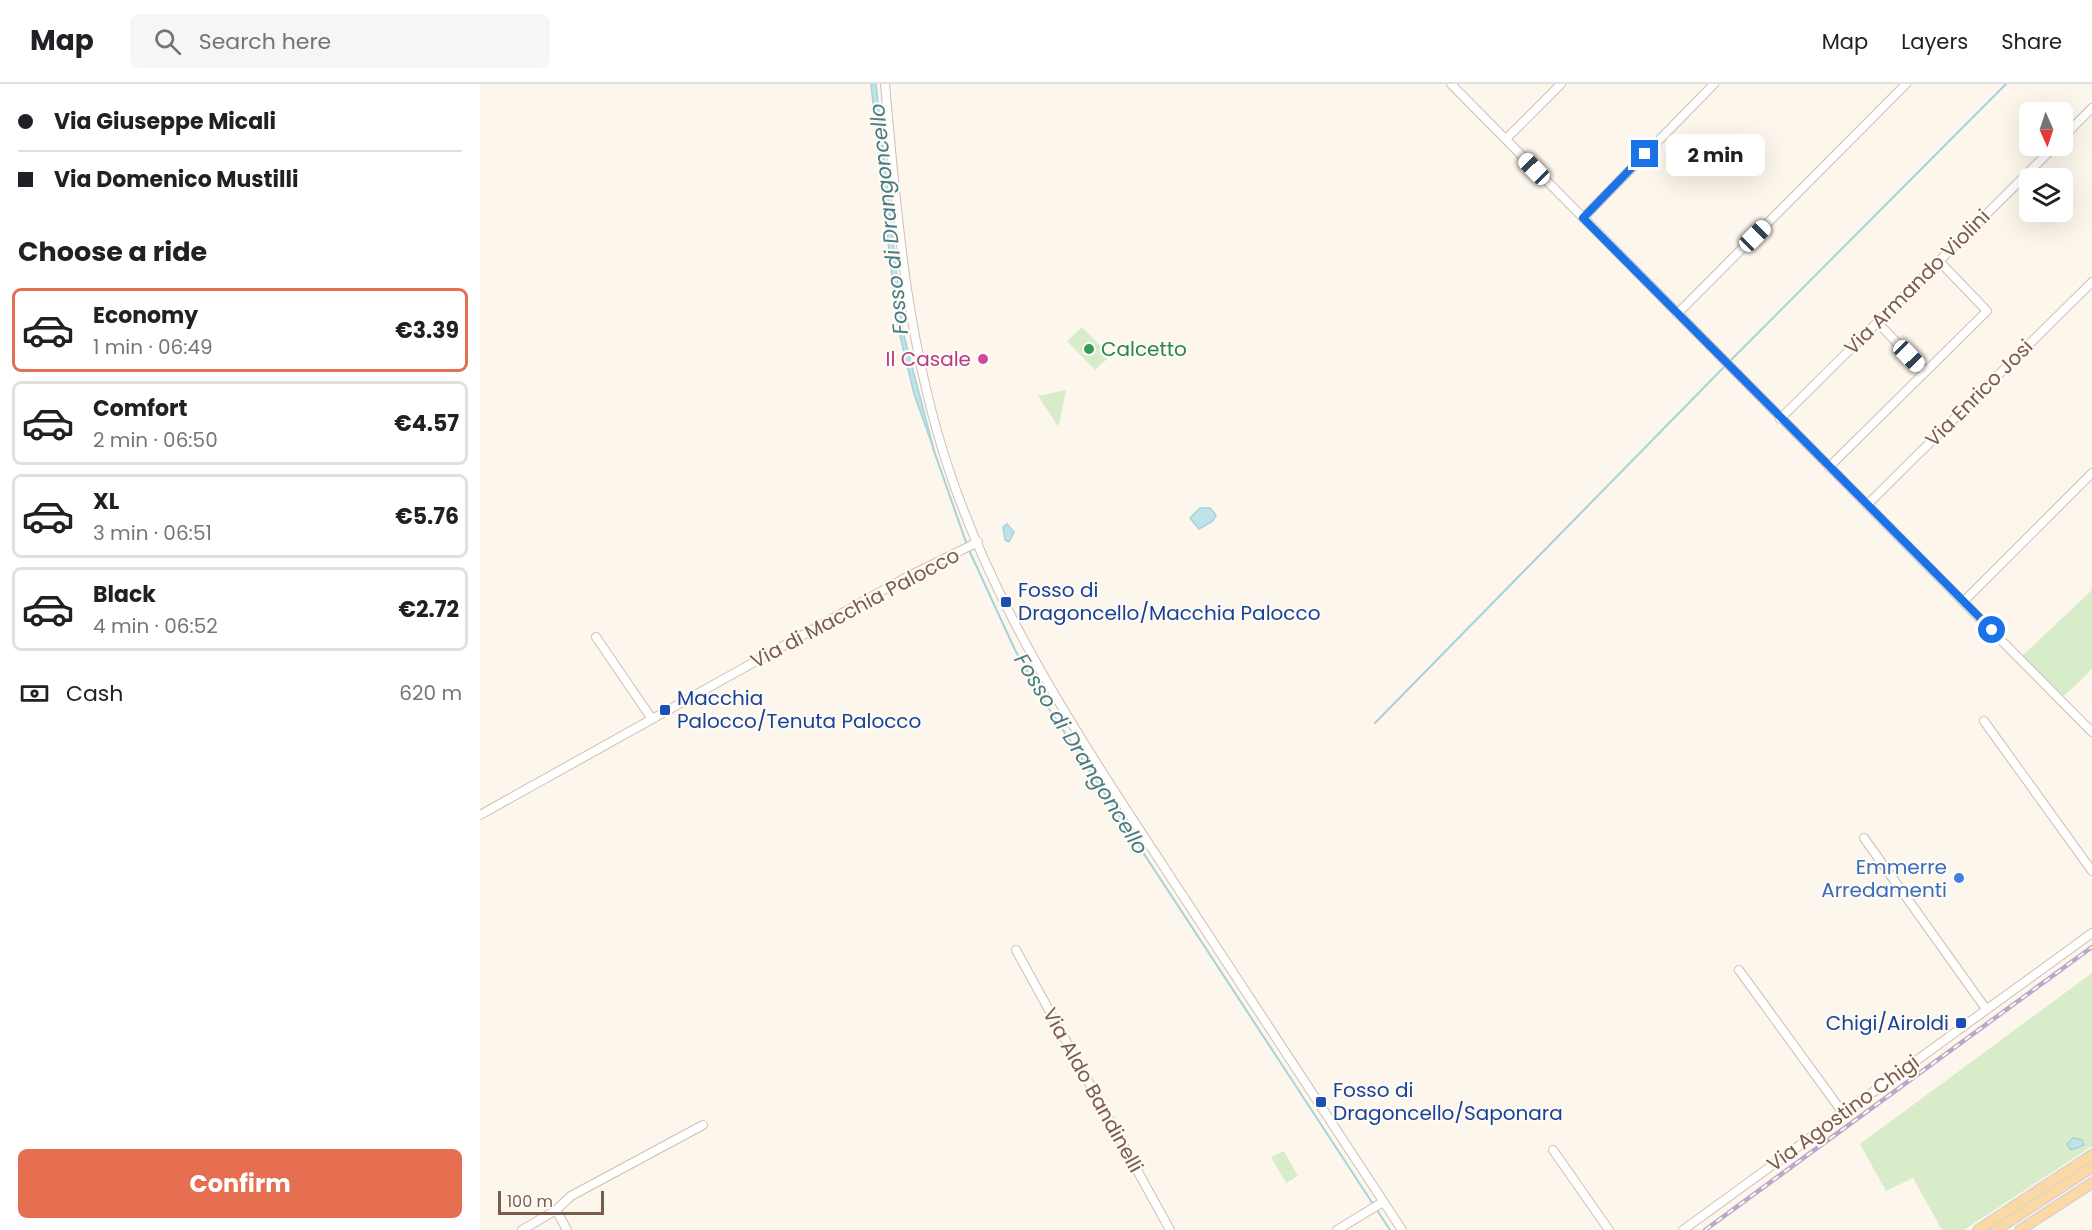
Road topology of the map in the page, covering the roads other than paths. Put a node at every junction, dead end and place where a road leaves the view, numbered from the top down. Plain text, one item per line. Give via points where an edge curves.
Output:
1 (885, 84) edge
2 (1451, 84) edge
3 (1561, 84) edge
4 (1714, 84) edge
5 (1906, 84) edge
6 (2092, 108) edge
7 (2073, 127) edge
8 (1506, 139) junction
9 (2045, 156) edge
10 (1583, 218) junction
11 (1939, 261) junction
12 (2092, 282) edge
13 (1677, 314) junction
14 (1877, 322) junction
15 (1925, 372) junction
16 (1780, 419) junction
17 (1829, 467) junction
18 (2092, 473) edge
19 (1867, 505) junction
20 (970, 546) junction
21 (1963, 602) junction
22 (596, 637) dead end
23 (652, 719) junction
24 (1983, 721) dead end
25 (2092, 732) edge
26 (480, 815) edge
27 (1864, 838) dead end
28 (2092, 871) edge
29 (2092, 933) edge
30 (1016, 950) dead end
31 (1739, 970) dead end
32 (1986, 1010) junction
33 (1843, 1113) junction
34 (703, 1125) dead end
35 (1553, 1150) dead end
36 (2092, 1155) edge
37 (2092, 1167) edge
38 (2092, 1183) edge
39 (1382, 1203) junction
40 (556, 1210) junction
41 (522, 1230) edge
42 (567, 1230) edge
43 (1170, 1230) edge
44 (1337, 1230) edge
45 (1402, 1230) edge
46 (1609, 1230) edge
47 (1683, 1230) edge
48 (1978, 1230) edge
49 (1996, 1230) edge
50 (2020, 1230) edge

1 - 20 street via 910,320
2 - 8 street
3 - 8 street
4 - 10 street
5 - 13 street
6 - 7 street
8 - 10 street
9 - 11 street, Via Armando Violini
10 - 13 street
11 - 14 street, Via Armando Violini
11 - 15 street via 1987,311
12 - 19 street, Via Enrico Josi
13 - 16 street
14 - 15 street
14 - 16 street, Via Armando Violini
15 - 17 street
16 - 17 street
17 - 19 street
18 - 21 street
19 - 21 street
20 - 23 street, Via di Macchia Palocco
20 - 39 street via 1026,650 1101,771
21 - 25 street
22 - 23 street
23 - 26 street, Via di Macchia Palocco
24 - 28 street
27 - 32 street
29 - 32 street, Via Agostino Chigi
30 - 43 street, Via Aldo Bandinelli
31 - 33 street
32 - 33 street, Via Agostino Chigi
33 - 47 street, Via Agostino Chigi
34 - 40 street via 571,1196
35 - 46 street
36 - 48 main road
37 - 49 main road
38 - 50 main road
39 - 44 street
39 - 45 street
40 - 41 street
40 - 42 street

